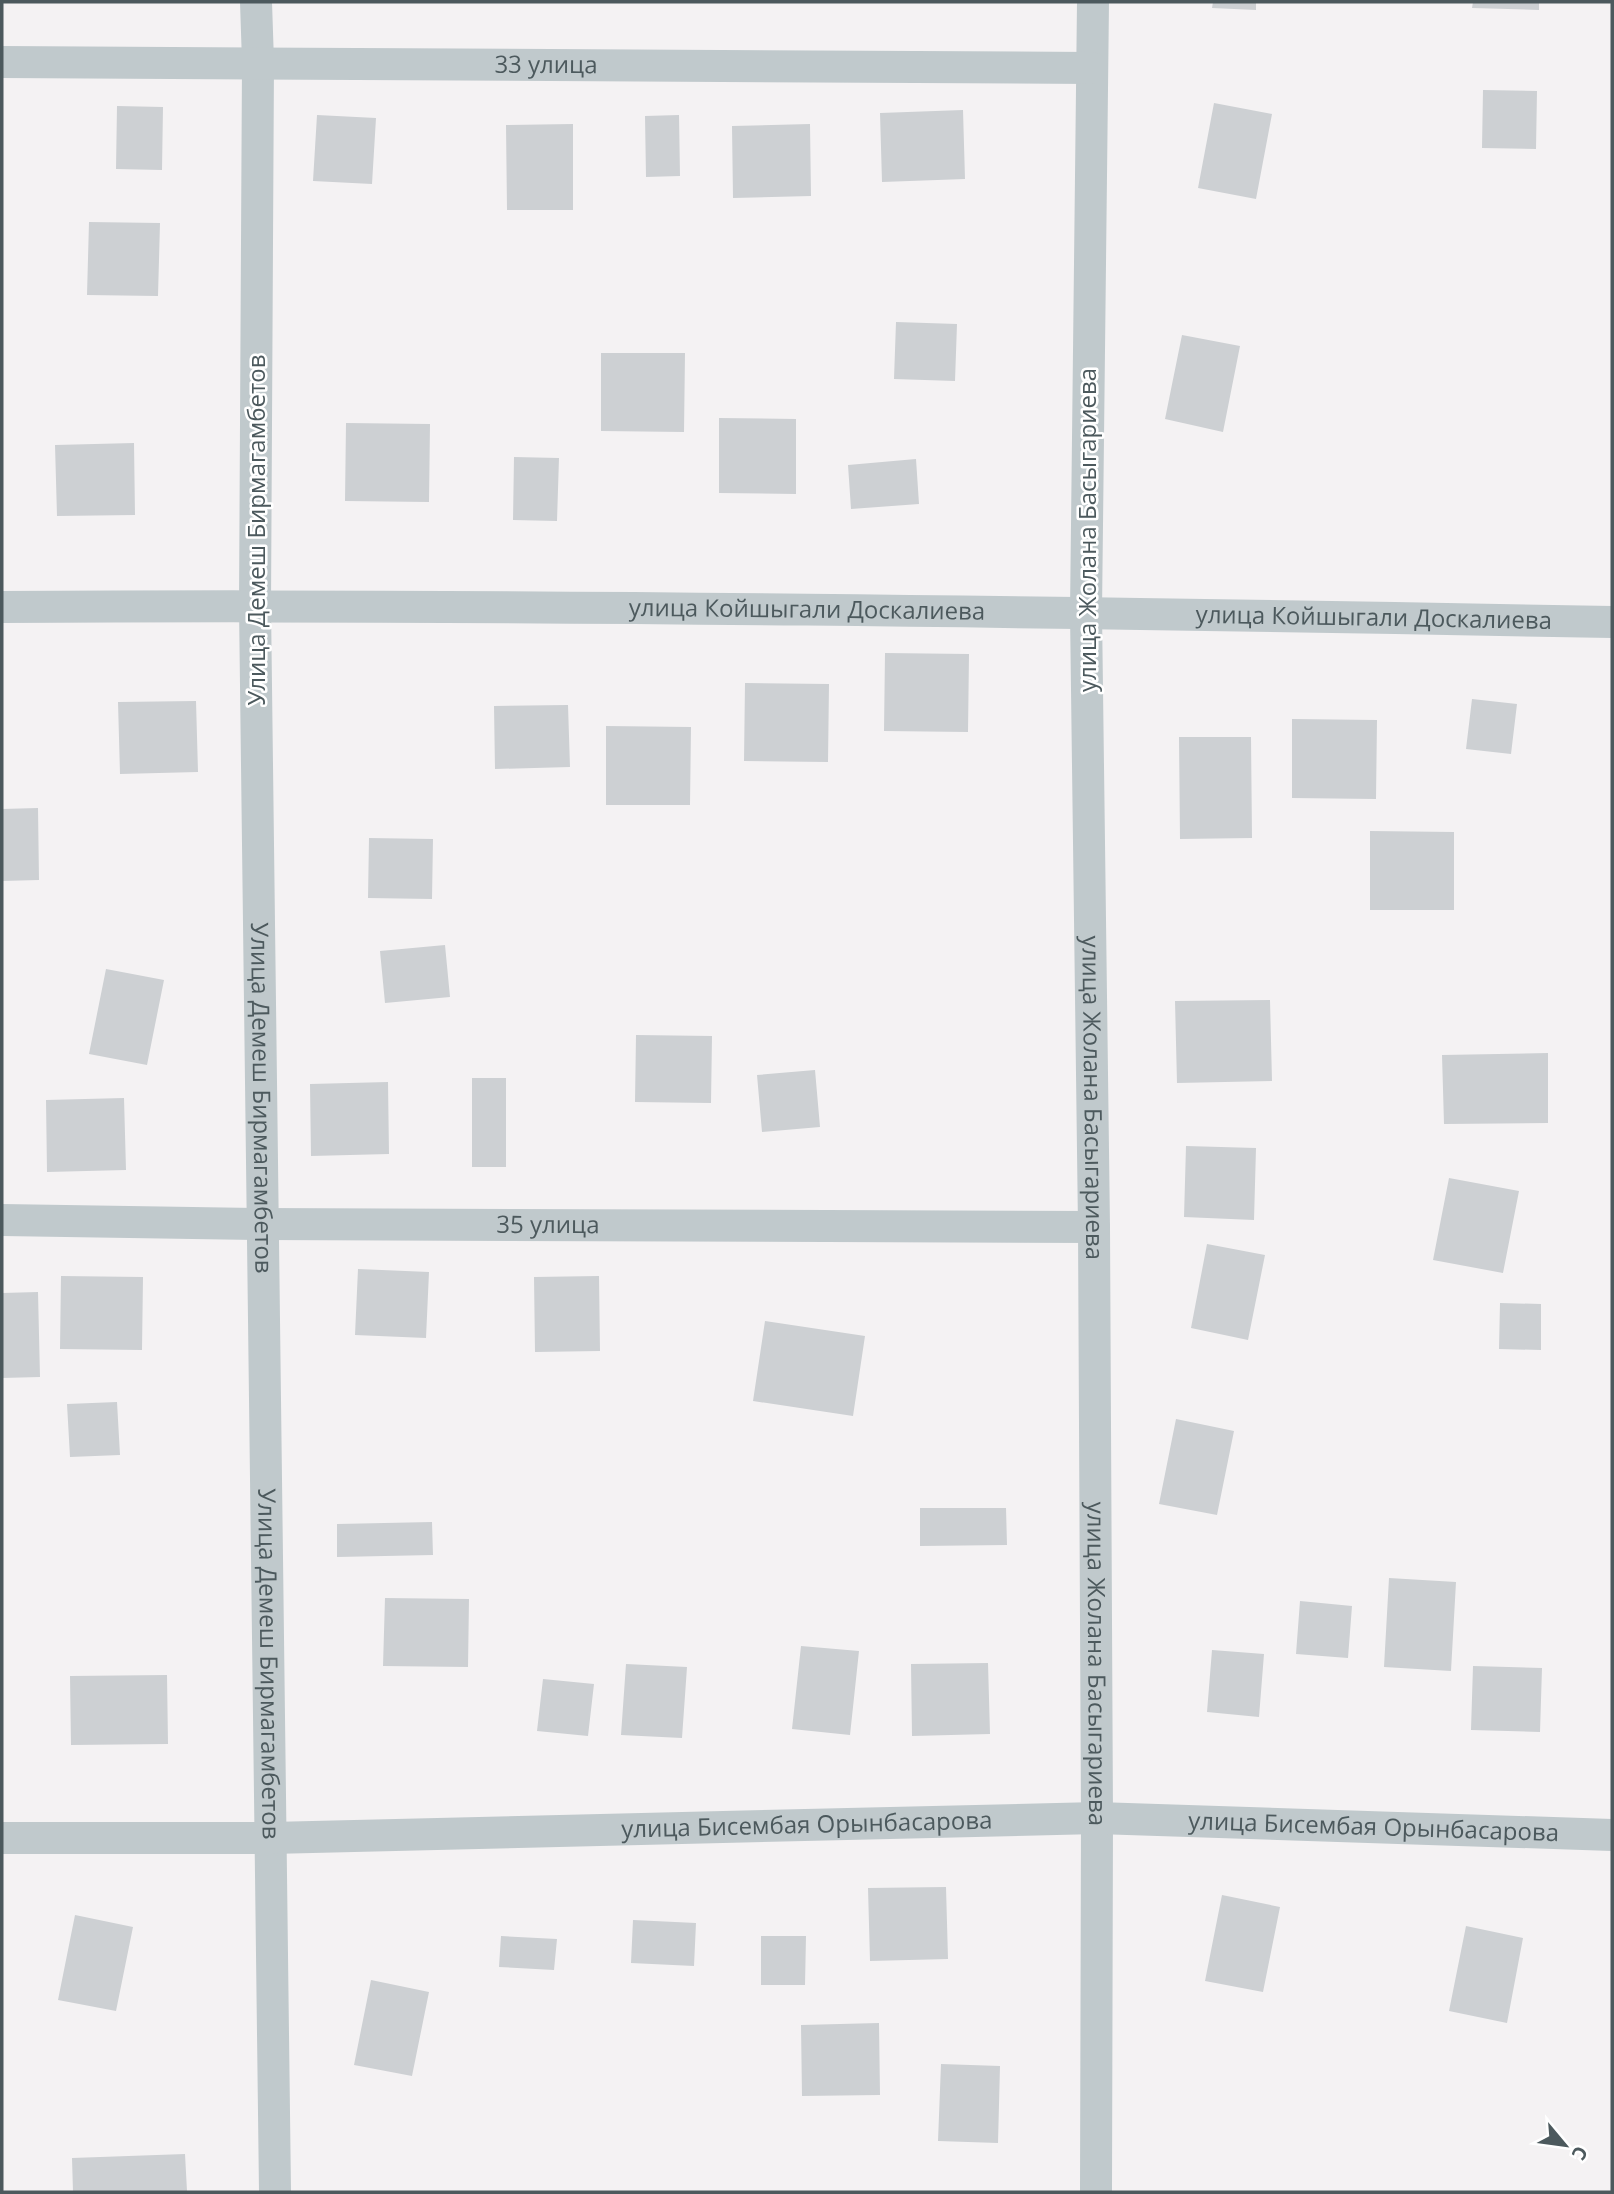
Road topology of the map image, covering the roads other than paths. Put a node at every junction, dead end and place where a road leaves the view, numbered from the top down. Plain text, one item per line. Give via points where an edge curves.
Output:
1 (256, 2) edge
2 (1093, 2) edge
3 (2, 62) edge
4 (258, 62) junction
5 (1092, 68) junction
6 (255, 606) junction
7 (2, 607) edge
8 (1086, 612) junction
9 (1612, 622) edge
10 (2, 1220) edge
11 (262, 1224) junction
12 (1094, 1227) junction
13 (1097, 1818) junction
14 (1612, 1835) edge
15 (2, 1838) edge
16 (271, 1838) junction
17 (275, 2192) edge
18 (1096, 2192) edge

1 - 4 street, Улица Демеш Бирмагамбетов
2 - 5 street, улица Жолана Басыгариева
3 - 4 street, 33 улица
4 - 5 street, 33 улица
4 - 6 street, Улица Демеш Бирмагамбетов
5 - 8 street, улица Жолана Басыгариева
6 - 7 street, улица Койшыгали Доскалиева
6 - 8 street, улица Койшыгали Доскалиева
6 - 11 street, Улица Демеш Бирмагамбетов
8 - 9 street, улица Койшыгали Доскалиева
8 - 12 street, улица Жолана Басыгариева
10 - 11 street, 35 улица
11 - 12 street, 35 улица
11 - 16 street, Улица Демеш Бирмагамбетов
12 - 13 street, улица Жолана Басыгариева
13 - 14 street, улица Бисембая Орынбасарова
13 - 16 street, улица Бисембая Орынбасарова
13 - 18 street, улица Жолана Басыгариева
15 - 16 street, улица Бисембая Орынбасарова
16 - 17 street, Улица Демеш Бирмагамбетов

